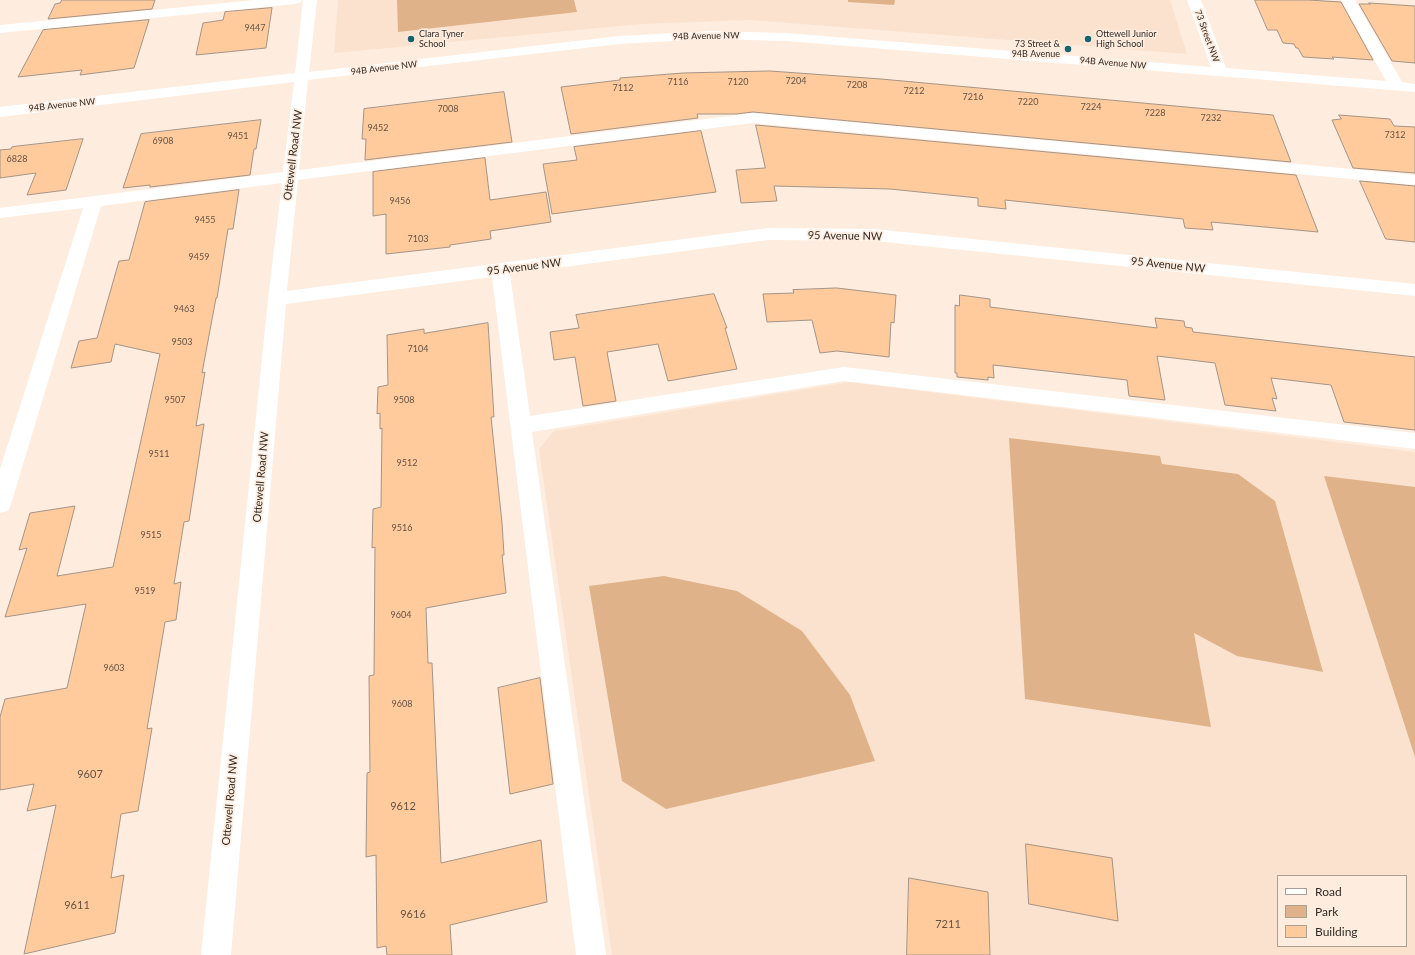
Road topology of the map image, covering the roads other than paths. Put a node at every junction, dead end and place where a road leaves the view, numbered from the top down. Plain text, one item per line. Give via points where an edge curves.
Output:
1 (295, 0) edge
2 (310, 0) edge
3 (1194, 0) edge
4 (1348, 0) edge
5 (160, 6) edge
6 (0, 29) edge
7 (1220, 72) junction
8 (302, 78) junction
9 (1396, 87) junction
10 (1415, 88) edge
11 (0, 112) edge
12 (290, 176) junction
13 (1415, 180) edge
14 (94, 201) junction
15 (0, 213) edge
16 (500, 270) junction
17 (1415, 290) edge
18 (277, 299) junction
19 (521, 426) junction
20 (1415, 441) edge
21 (0, 504) edge
22 (216, 955) edge
23 (591, 955) edge

1 - 5 street
2 - 8 street, Ottewell Road NW
3 - 7 street, 73 Street NW
4 - 9 street
5 - 6 street
7 - 8 street, 94B Avenue NW via 786,37 710,35 618,40
7 - 9 street, 94B Avenue NW
8 - 11 street, 94B Avenue NW
8 - 12 street, Ottewell Road NW
9 - 10 street, 94B Avenue NW
12 - 13 street via 753,118
12 - 14 street
12 - 18 street, Ottewell Road NW
14 - 15 street
14 - 21 street
16 - 17 street, 95 Avenue NW via 768,234 874,235
16 - 18 street, 95 Avenue NW
16 - 19 street
18 - 22 street, Ottewell Road NW
19 - 20 street via 844,374
19 - 23 street

